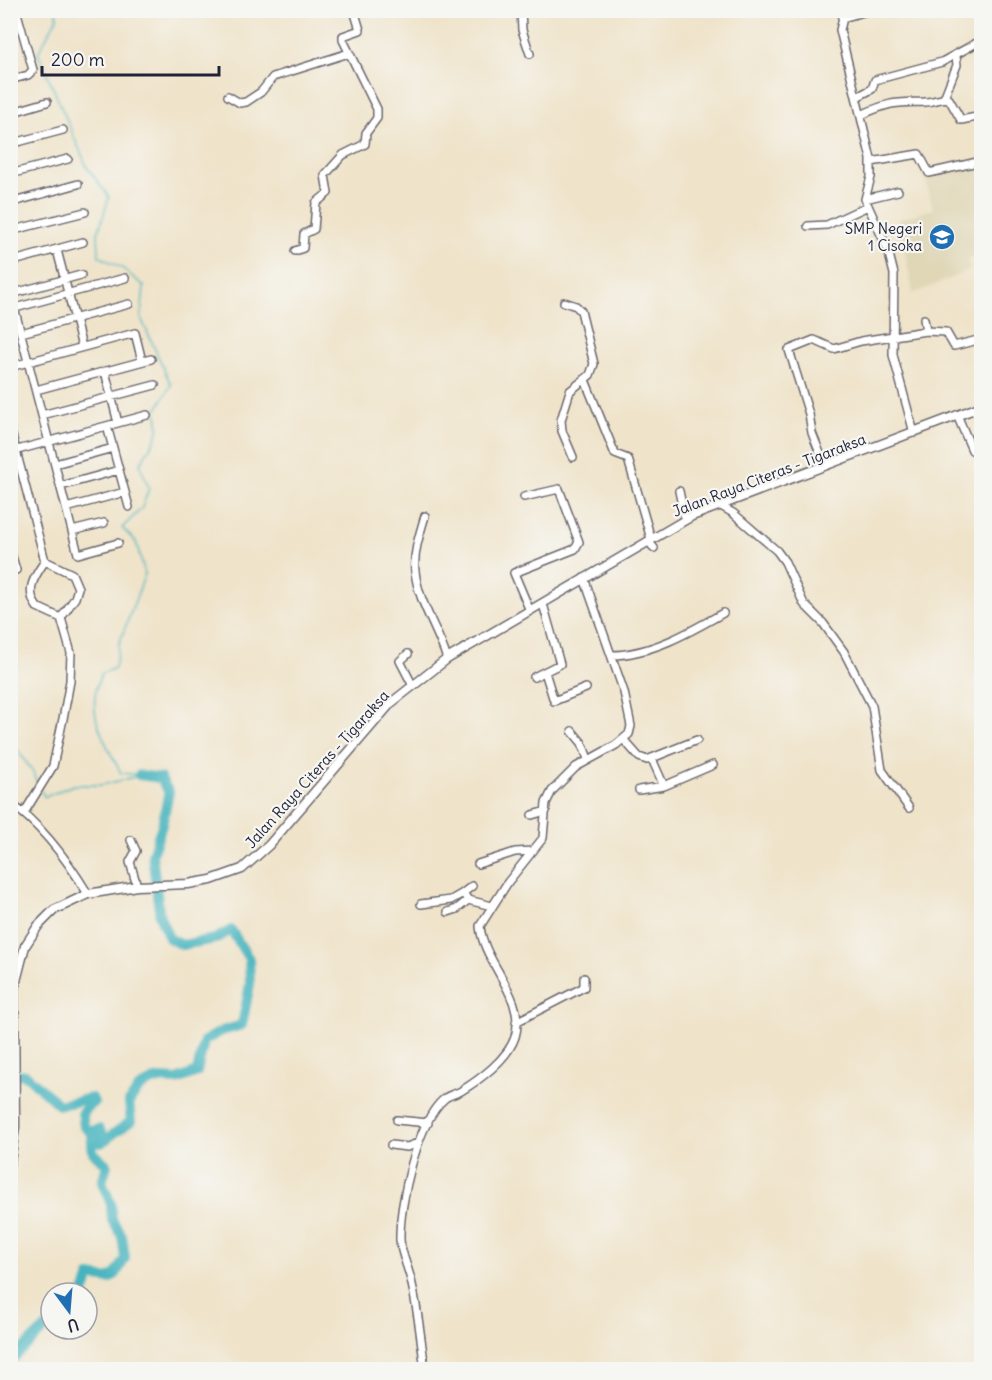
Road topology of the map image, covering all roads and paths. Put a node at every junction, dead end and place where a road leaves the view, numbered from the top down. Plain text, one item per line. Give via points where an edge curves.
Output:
1 (354, 10) edge
2 (521, 10) edge
3 (871, 10) edge
4 (17, 13) dead end
5 (844, 14) edge
6 (981, 40) edge
7 (349, 53) junction
8 (530, 54) dead end
9 (956, 56) junction
10 (10, 80) edge
11 (228, 96) dead end
12 (857, 97) junction
13 (944, 98) junction
14 (47, 102) dead end
15 (10, 113) edge
16 (861, 115) junction
17 (981, 116) edge
18 (63, 130) dead end
19 (10, 144) edge
20 (68, 159) dead end
21 (981, 161) edge
22 (871, 162) junction
23 (10, 174) edge
24 (78, 184) dead end
25 (898, 191) dead end
26 (10, 203) edge
27 (866, 203) junction
28 (85, 212) dead end
29 (808, 226) dead end
30 (10, 231) edge
31 (83, 243) dead end
32 (57, 250) junction
33 (295, 251) dead end
34 (10, 262) edge
35 (81, 275) dead end
36 (125, 278) dead end
37 (64, 279) junction
38 (11, 293) edge
39 (68, 293) junction
40 (564, 302) dead end
41 (129, 304) dead end
42 (15, 308) junction
43 (75, 319) junction
44 (924, 319) dead end
45 (926, 331) junction
46 (21, 333) junction
47 (893, 337) junction
48 (981, 339) edge
49 (82, 348) junction
50 (151, 359) dead end
51 (142, 361) junction
52 (28, 362) junction
53 (10, 367) edge
54 (105, 371) junction
55 (585, 380) junction
56 (155, 385) dead end
57 (36, 390) junction
58 (111, 397) junction
59 (981, 406) edge
60 (42, 415) junction
61 (147, 415) dead end
62 (957, 415) junction
63 (118, 423) junction
64 (108, 426) junction
65 (10, 428) edge
66 (914, 433) junction
67 (49, 442) junction
68 (113, 448) junction
69 (972, 450) dead end
70 (13, 451) edge
71 (573, 457) dead end
72 (55, 464) junction
73 (825, 466) junction
74 (119, 470) junction
75 (61, 486) junction
76 (679, 491) dead end
77 (125, 492) junction
78 (524, 497) dead end
79 (719, 505) junction
80 (129, 507) dead end
81 (66, 508) junction
82 (425, 516) dead end
83 (685, 520) junction
84 (104, 523) dead end
85 (72, 531) junction
86 (649, 540) junction
87 (118, 543) dead end
88 (654, 548) dead end
89 (10, 550) edge
90 (45, 561) junction
91 (10, 572) edge
92 (584, 578) junction
93 (543, 604) junction
94 (530, 611) junction
95 (723, 613) dead end
96 (61, 618) junction
97 (408, 654) dead end
98 (611, 655) junction
99 (447, 659) junction
100 (545, 672) junction
101 (534, 677) dead end
102 (413, 686) junction
103 (586, 688) dead end
104 (572, 730) dead end
105 (624, 740) junction
106 (697, 740) dead end
107 (588, 759) junction
108 (652, 759) junction
109 (713, 765) dead end
110 (664, 786) junction
111 (639, 790) dead end
112 (10, 803) edge
113 (909, 808) dead end
114 (546, 811) junction
115 (24, 813) junction
116 (532, 814) dead end
117 (131, 840) dead end
118 (533, 851) junction
119 (478, 864) dead end
120 (472, 885) dead end
121 (140, 886) junction
122 (463, 893) junction
123 (88, 894) junction
124 (468, 900) junction
125 (421, 904) dead end
126 (492, 906) junction
127 (448, 912) dead end
128 (584, 978) dead end
129 (12, 989) edge
130 (516, 1022) junction
131 (397, 1120) dead end
132 (428, 1123) junction
133 (418, 1143) junction
134 (391, 1145) dead end
135 (10, 1162) edge
136 (425, 1370) edge

1 - 7 street via 360,30 343,36
2 - 8 street via 522,30
3 - 5 street
4 - 10 street via 33,70
5 - 12 street via 840,30
6 - 9 street
7 - 11 street via 273,77 246,102
7 - 33 street via 376,103 377,118 366,133 365,144 343,155 325,175 328,193 317,201 314,229 304,234 303,248
9 - 12 street via 878,79 869,92
9 - 13 street via 957,65
12 - 16 street
13 - 16 street via 888,103
13 - 17 street via 949,99 962,121
14 - 15 street
16 - 22 street
18 - 19 street
20 - 23 street
21 - 22 street via 929,173 919,154
22 - 27 street
24 - 26 street
25 - 27 street
27 - 29 street via 826,225
27 - 47 street via 888,250 894,274
28 - 30 street
31 - 32 street
32 - 34 street
32 - 37 street
35 - 37 street
36 - 39 street
37 - 38 street
37 - 39 street
38 - 42 street
39 - 42 street
39 - 43 street
40 - 55 street via 581,311 594,364
41 - 43 street
42 - 46 street
43 - 46 street
43 - 49 street
44 - 45 street
45 - 47 street
45 - 48 street via 946,332 954,346
46 - 52 street
47 - 66 street via 896,374
47 - 73 street via 834,350 814,340 789,350
49 - 51 street via 135,333
49 - 52 street
50 - 51 street
51 - 54 street
52 - 53 street
52 - 57 street
54 - 57 street
54 - 58 street
55 - 71 street via 570,391 561,420
55 - 86 street via 615,454 628,459
56 - 58 street
57 - 60 street
58 - 60 street
58 - 63 street
59 - 62 main road, Jalan Raya Citeras - Tigaraksa
60 - 67 street
61 - 63 street
62 - 66 main road, Jalan Raya Citeras - Tigaraksa
62 - 69 street
63 - 64 street
64 - 67 street
64 - 68 street
65 - 70 street
66 - 73 main road, Jalan Raya Citeras - Tigaraksa
67 - 70 street
67 - 72 street
68 - 72 street
68 - 74 street
70 - 90 street
72 - 75 street
73 - 79 main road, Jalan Raya Citeras - Tigaraksa
74 - 75 street
74 - 77 street
75 - 81 street
76 - 83 street
77 - 80 street
77 - 81 street
78 - 94 street via 559,489 579,543 575,549 514,573
79 - 83 main road, Jalan Raya Citeras - Tigaraksa
79 - 113 street via 777,551 804,604 844,652 872,706 882,770
81 - 85 street
82 - 99 street via 414,569 419,593
83 - 86 main road, Jalan Raya Citeras - Tigaraksa
84 - 85 street
85 - 87 street via 78,554
86 - 88 street
86 - 92 main road, Jalan Raya Citeras - Tigaraksa
89 - 91 street via 16,570
90 - 96 street via 30,592 38,607
90 - 96 street via 65,570 77,582 78,593
92 - 93 main road, Jalan Raya Citeras - Tigaraksa
92 - 98 street
93 - 94 main road, Jalan Raya Citeras - Tigaraksa
93 - 100 street via 560,664
94 - 99 main road, Jalan Raya Citeras - Tigaraksa
95 - 98 street via 662,643 627,655
96 - 115 street via 71,653 70,681 53,766
97 - 102 street via 400,662
98 - 105 street via 631,726
99 - 102 main road, Jalan Raya Citeras - Tigaraksa
100 - 101 street
100 - 103 street via 554,701
102 - 121 main road, Jalan Raya Citeras - Tigaraksa via 391,704 251,863 211,880
104 - 107 street via 584,745
105 - 107 street
105 - 108 street via 639,758
106 - 108 street
107 - 114 street via 557,785 548,797
108 - 110 street
109 - 110 street
110 - 111 street
112 - 115 street
114 - 116 street
114 - 118 street via 543,838
115 - 123 street via 72,868
117 - 121 street via 136,851 130,862
118 - 119 street via 515,852
118 - 126 street
120 - 122 street
121 - 123 main road, Jalan Raya Citeras - Tigaraksa
122 - 124 street
122 - 125 street via 451,900
123 - 129 main road, Jalan Raya Citeras - Tigaraksa via 54,910 38,926 25,946
124 - 126 street
124 - 127 street
126 - 130 street via 482,918 481,937 506,987
128 - 130 street via 584,987
129 - 135 main road, Jalan Raya Citeras - Tigaraksa via 15,1127
130 - 132 street via 515,1037 506,1052 474,1081 444,1099
131 - 132 street
132 - 133 street
133 - 134 street via 407,1147
133 - 136 street via 400,1242 411,1280

